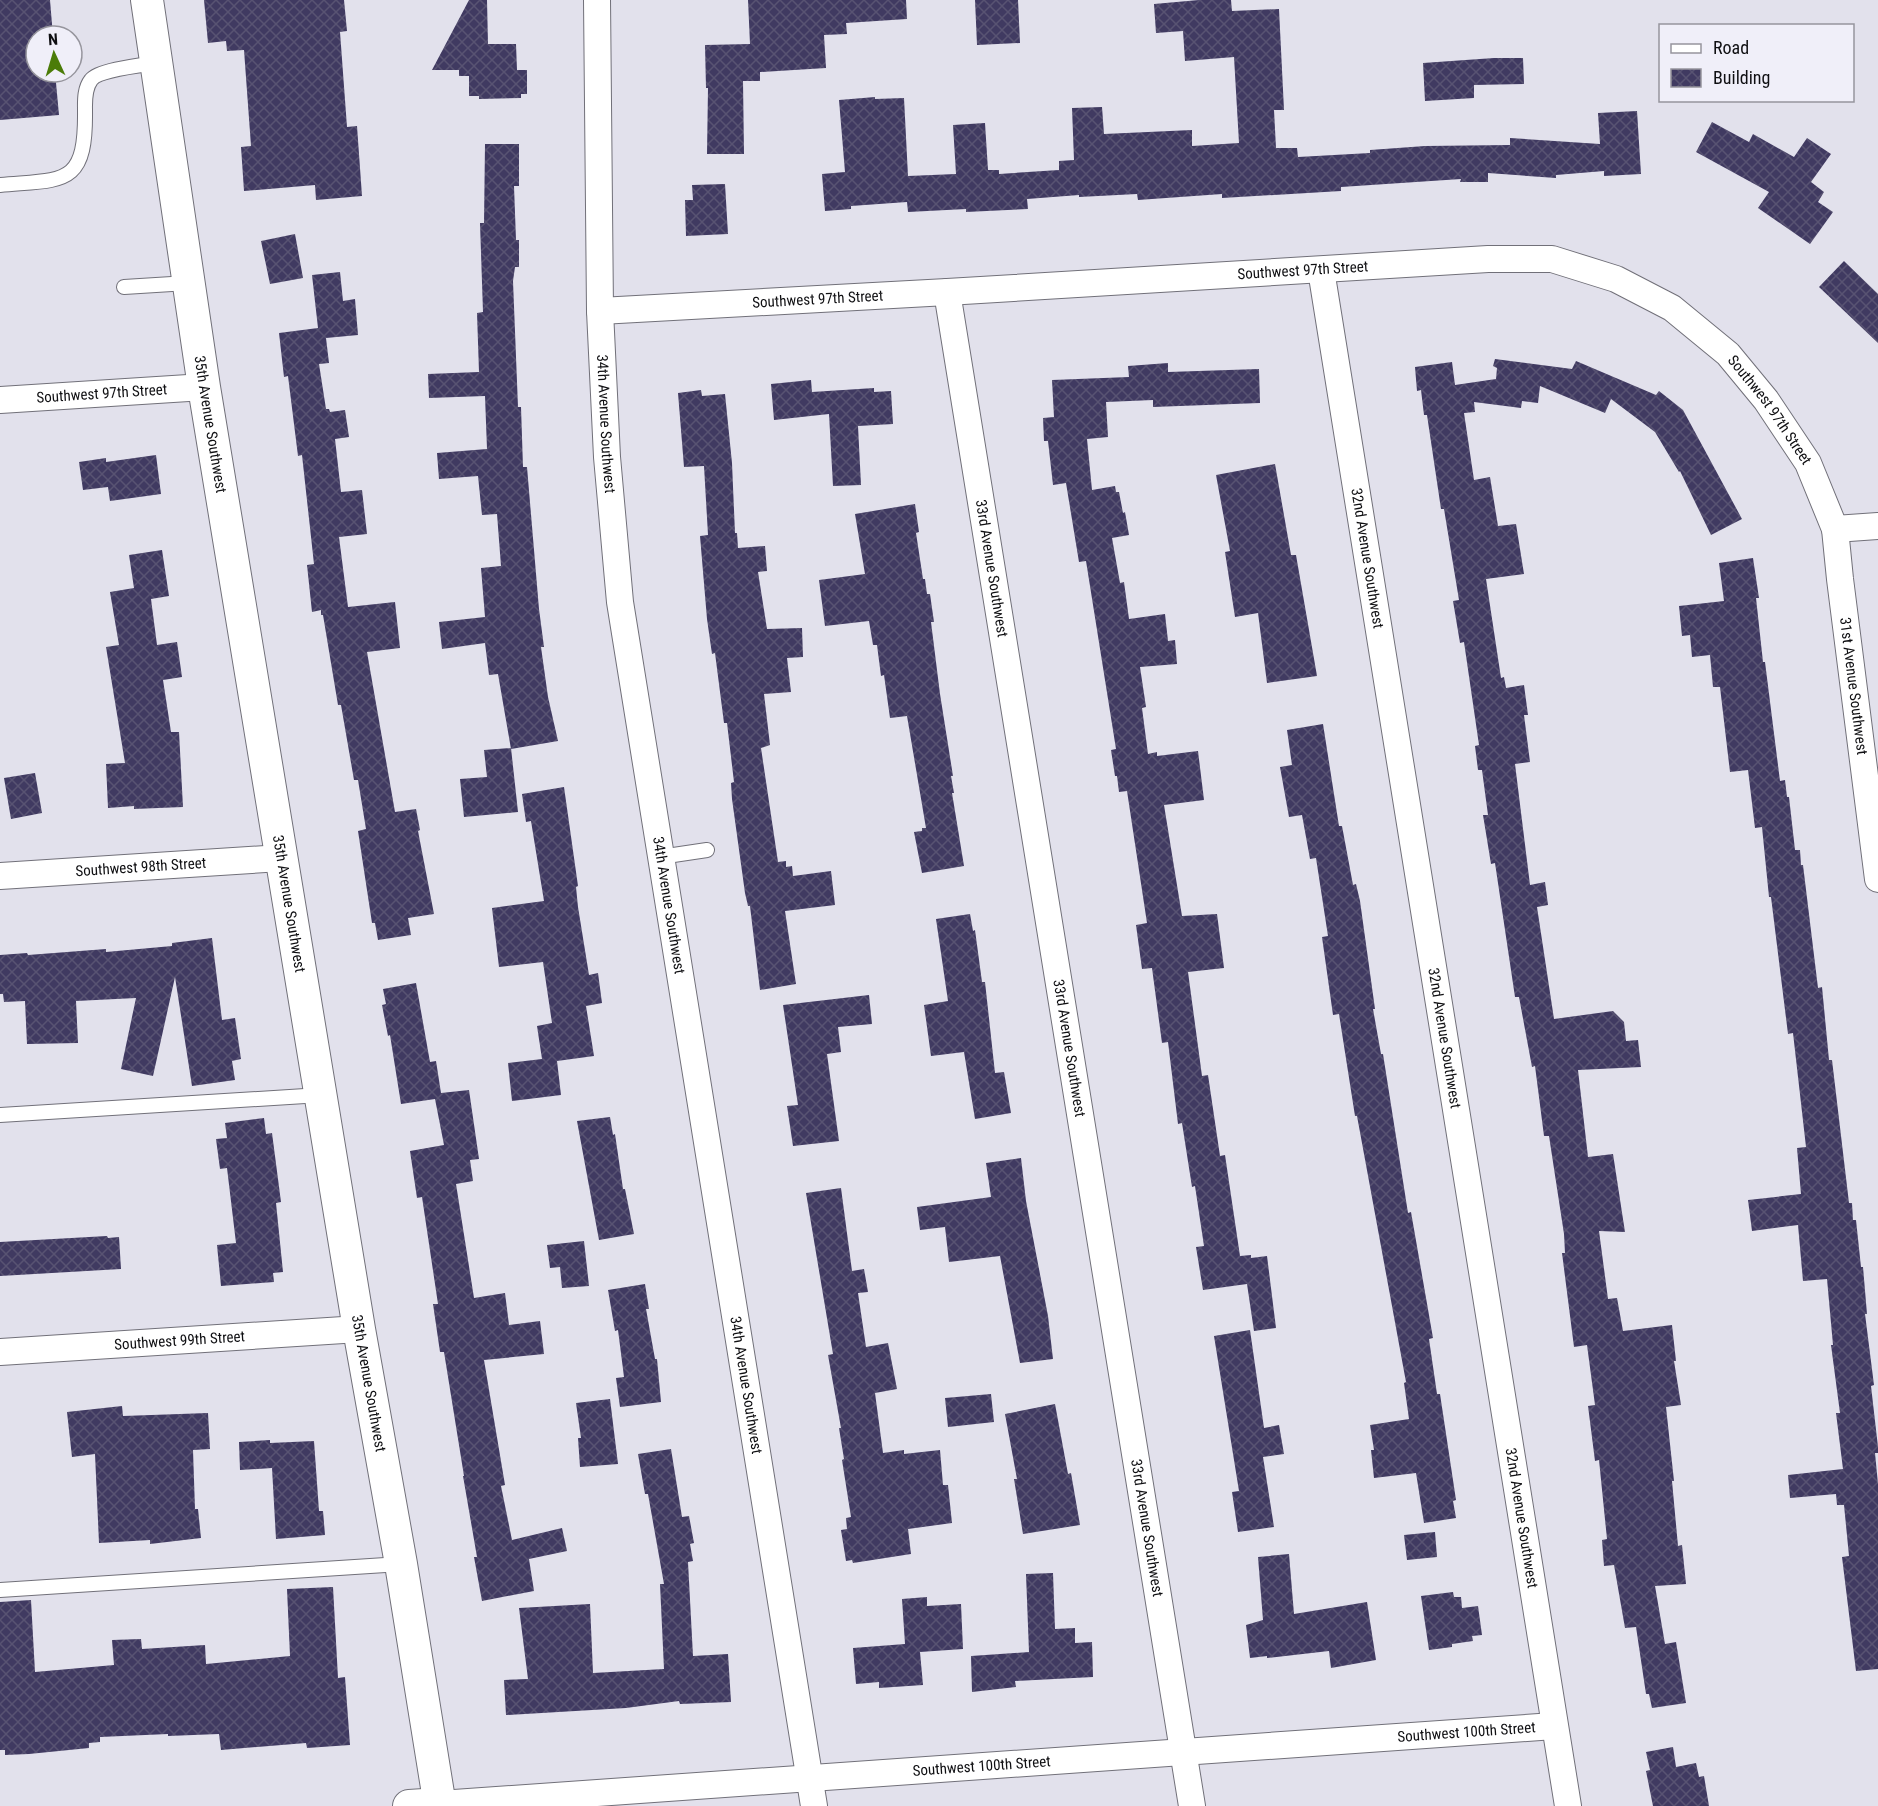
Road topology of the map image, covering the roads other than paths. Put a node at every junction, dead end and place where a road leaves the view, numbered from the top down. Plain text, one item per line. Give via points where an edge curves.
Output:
1 (147, 0) edge
2 (597, 0) edge
3 (156, 63) junction
4 (0, 185) edge
5 (1321, 270) junction
6 (188, 283) junction
7 (124, 287) dead end
8 (946, 292) junction
9 (600, 311) junction
10 (204, 387) junction
11 (0, 400) edge
12 (1878, 526) edge
13 (1835, 529) junction
14 (707, 850) dead end
15 (660, 857) junction
16 (281, 858) junction
17 (0, 876) edge
18 (1878, 879) edge
19 (322, 1095) junction
20 (0, 1115) edge
21 (359, 1329) junction
22 (0, 1352) edge
23 (401, 1564) junction
24 (0, 1590) edge
25 (1554, 1726) junction
26 (1183, 1753) junction
27 (810, 1778) junction
28 (440, 1805) edge
29 (409, 1806) edge
30 (814, 1806) edge
31 (1192, 1806) edge
32 (1568, 1806) edge

1 - 3 street, 35th Avenue Southwest
2 - 9 street, 34th Avenue Southwest
3 - 4 lane via 91,79 86,91 84,149 79,162 65,177
3 - 6 street, 35th Avenue Southwest
5 - 8 street, Southwest 97th Street
5 - 13 street, Southwest 97th Street via 1488,259 1552,259 1616,279 1672,308 1728,354 1766,400 1808,463
5 - 25 street, 32nd Avenue Southwest
6 - 7 lane
6 - 10 street, 35th Avenue Southwest
8 - 9 street, Southwest 97th Street
8 - 26 street, 33rd Avenue Southwest
9 - 15 street, 34th Avenue Southwest via 607,457 620,602
10 - 11 street, Southwest 97th Street
10 - 16 street, 35th Avenue Southwest
12 - 13 street
13 - 18 street, 31st Avenue Southwest
14 - 15 lane
15 - 27 street, 34th Avenue Southwest
16 - 17 street, Southwest 98th Street
16 - 19 street, 35th Avenue Southwest
19 - 20 lane
19 - 21 street, 35th Avenue Southwest
21 - 22 street, Southwest 99th Street
21 - 23 street, 35th Avenue Southwest
23 - 24 lane
23 - 28 street, 35th Avenue Southwest
25 - 26 street, Southwest 100th Street
25 - 32 street, 32nd Avenue Southwest
26 - 27 street, Southwest 100th Street
26 - 31 street, 33rd Avenue Southwest
27 - 28 street, Southwest 100th Street
27 - 30 street, 34th Avenue Southwest
28 - 29 street, Southwest 100th Street

